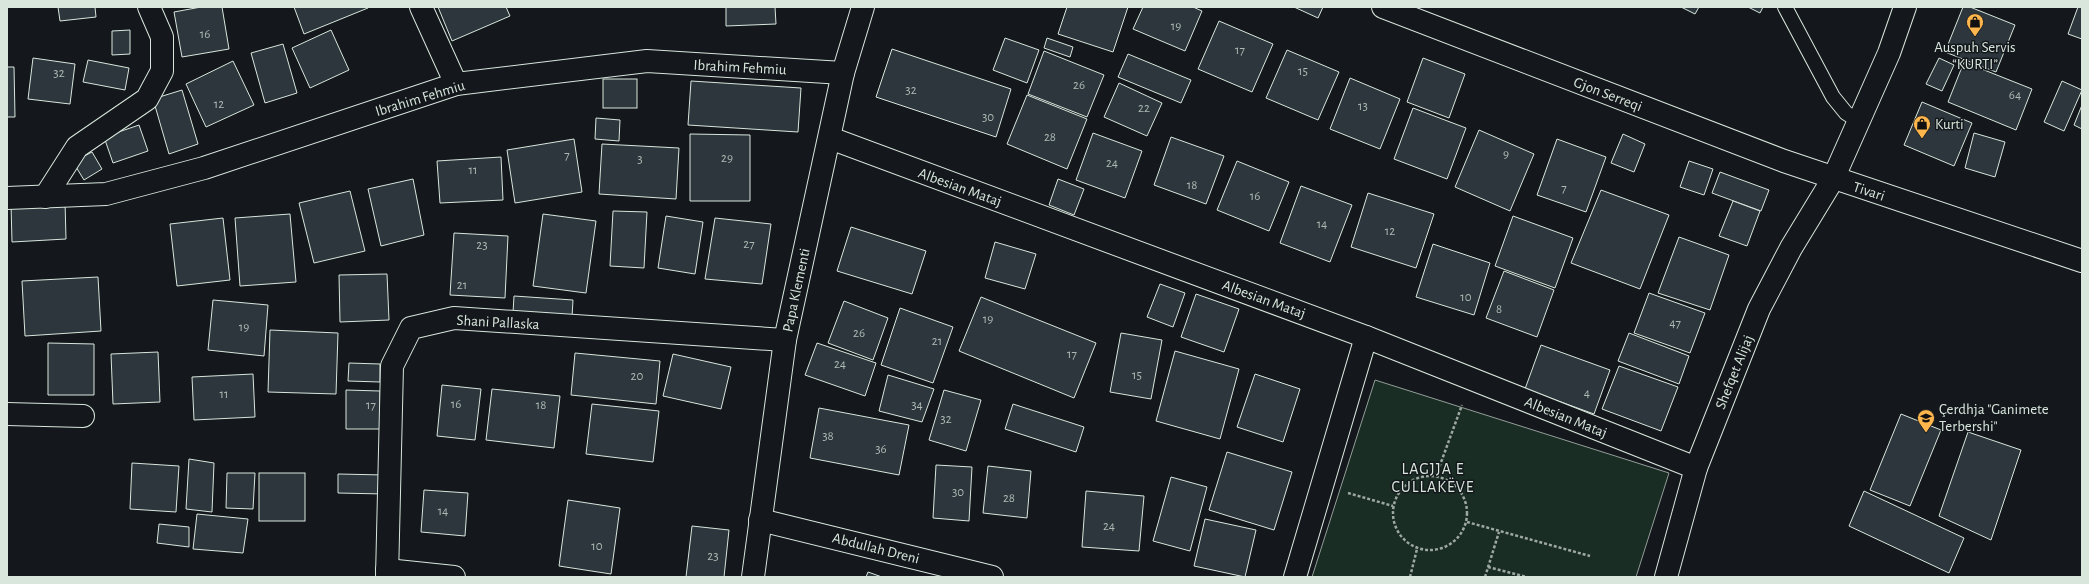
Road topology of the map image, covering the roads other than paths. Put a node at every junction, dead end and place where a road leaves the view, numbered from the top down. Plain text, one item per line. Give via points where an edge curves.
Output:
1 (149, 7) edge
2 (421, 7) edge
3 (863, 7) edge
4 (1383, 7) edge
5 (1785, 7) edge
6 (1905, 7) edge
7 (843, 73) junction
8 (456, 84) junction
9 (1860, 121) junction
10 (830, 138) junction
11 (1833, 179) junction
12 (45, 197) junction
13 (7, 198) edge
14 (2077, 259) edge
15 (1366, 337) junction
16 (785, 340) junction
17 (7, 414) edge
18 (84, 416) dead end
19 (1696, 468) junction
20 (760, 520) junction
21 (387, 574) edge
22 (454, 577) edge
23 (753, 577) edge
24 (992, 577) edge
25 (1295, 577) edge
26 (1666, 577) edge

1 - 12 street via 162,37 162,71 147,99 77,147
2 - 8 street
3 - 7 street, Papa Klementi
4 - 11 street, Gjon Serreqi
5 - 9 lane via 1833,97 1846,113
6 - 9 street, Tivari via 1889,53
7 - 8 street, Ibrahim Fehmiu via 647,62
7 - 10 street, Papa Klementi
8 - 12 street, Ibrahim Fehmiu via 204,168 106,194
9 - 11 street, Tivari
10 - 15 street, Albesian Mataj
10 - 16 street, Papa Klementi
11 - 14 street, Tivari
11 - 19 street, Shefqet Alijaj via 1791,248 1759,310
12 - 13 street, Ibrahim Fehmiu
15 - 19 street, Albesian Mataj
15 - 25 street
16 - 20 street, Papa Klementi
16 - 21 street, Shani Pallaska via 454,318 411,328 392,366
17 - 18 street
19 - 26 street, Shefqet Alijaj
20 - 23 street, Papa Klementi
20 - 24 street, Abdullah Dreni
21 - 22 street, Shani Pallaska

